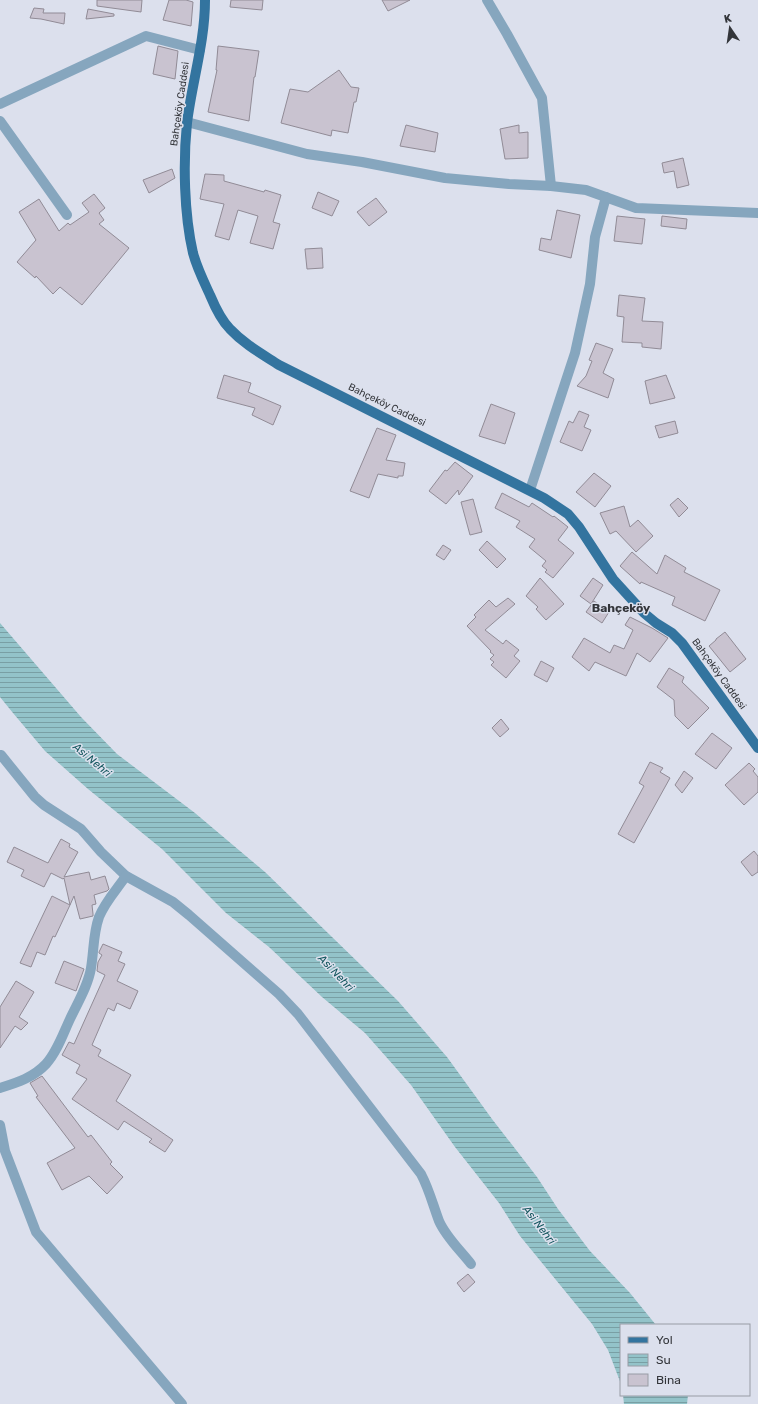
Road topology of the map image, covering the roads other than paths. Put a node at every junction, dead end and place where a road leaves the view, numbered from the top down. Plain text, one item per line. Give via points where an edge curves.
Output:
1 (205, 0) edge
2 (487, 0) edge
3 (200, 50) junction
4 (0, 104) edge
5 (0, 121) edge
6 (187, 122) junction
7 (551, 186) junction
8 (606, 197) junction
9 (758, 213) edge
10 (67, 215) dead end
11 (530, 490) junction
12 (758, 748) edge
13 (1, 755) dead end
14 (126, 876) junction
15 (0, 1088) edge
16 (0, 1125) edge
17 (471, 1264) dead end
18 (182, 1404) edge

1 - 3 main road, Bahçeköy Caddesi
2 - 7 street via 542,98
3 - 4 street via 146,36
3 - 6 main road, Bahçeköy Caddesi
5 - 10 street
6 - 7 street via 307,154 445,178
6 - 11 main road, Bahçeköy Caddesi via 186,190 193,253 215,308 230,329 251,347 279,365
7 - 8 street via 586,190
8 - 9 street via 636,208
8 - 11 street via 595,237 590,284 575,353
11 - 12 main road, Bahçeköy Caddesi via 568,514 580,527 618,585 644,613 682,643
13 - 14 street via 35,797 81,829
14 - 15 street via 100,915 94,932 87,982 55,1052 32,1076
14 - 17 street via 173,902 279,994 298,1014 421,1174 440,1222
16 - 18 street via 5,1151 36,1232

